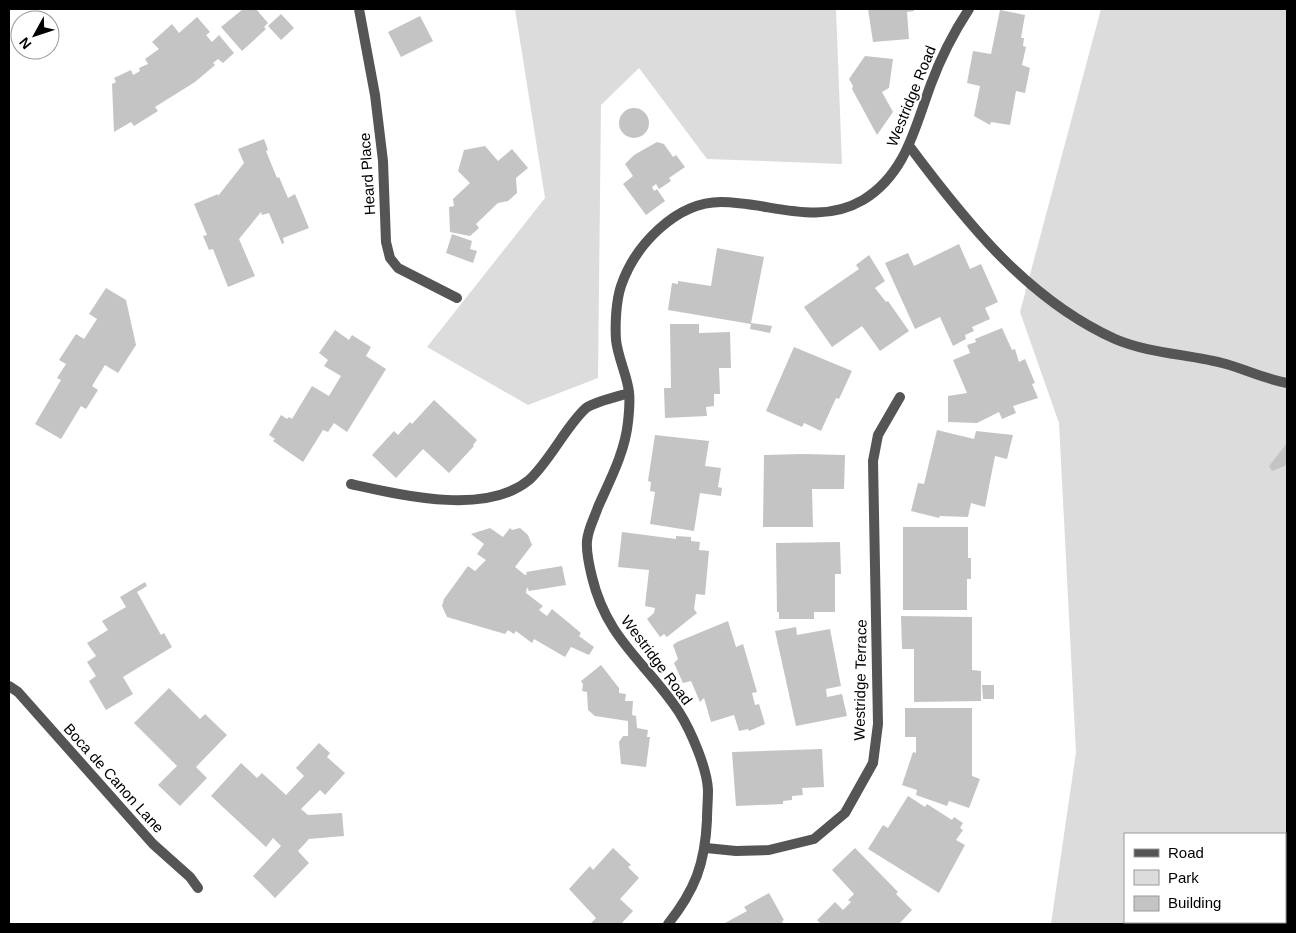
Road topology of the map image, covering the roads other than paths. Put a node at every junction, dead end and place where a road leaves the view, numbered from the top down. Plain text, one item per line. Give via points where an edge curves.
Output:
1 (359, 9) edge
2 (969, 9) edge
3 (910, 148) junction
4 (458, 298) dead end
5 (1287, 383) edge
6 (629, 393) junction
7 (900, 397) dead end
8 (351, 484) dead end
9 (9, 686) edge
10 (706, 848) junction
11 (198, 888) dead end
12 (668, 924) edge

1 - 4 street, Heard Place via 375,95 383,161 386,242 390,258 398,268
2 - 3 street, Westridge Road via 955,30 932,82
3 - 5 street via 986,243 1050,300 1116,339 1227,364 1264,379
3 - 6 street, Westridge Road via 887,180 863,200 839,210 793,213 719,202 694,207 655,232 640,250 621,287 616,341
6 - 8 street via 587,407 529,479 508,492 463,501 398,494
6 - 10 street, Westridge Road via 624,440 588,530 590,568 610,624 679,712 702,764 708,788
7 - 10 street, Westridge Terrace via 878,434 873,461 878,724 873,763 845,813 814,839 769,850
9 - 11 street, Boca de Canon Lane via 18,692 152,844
10 - 12 street, Westridge Road via 699,876 682,907

